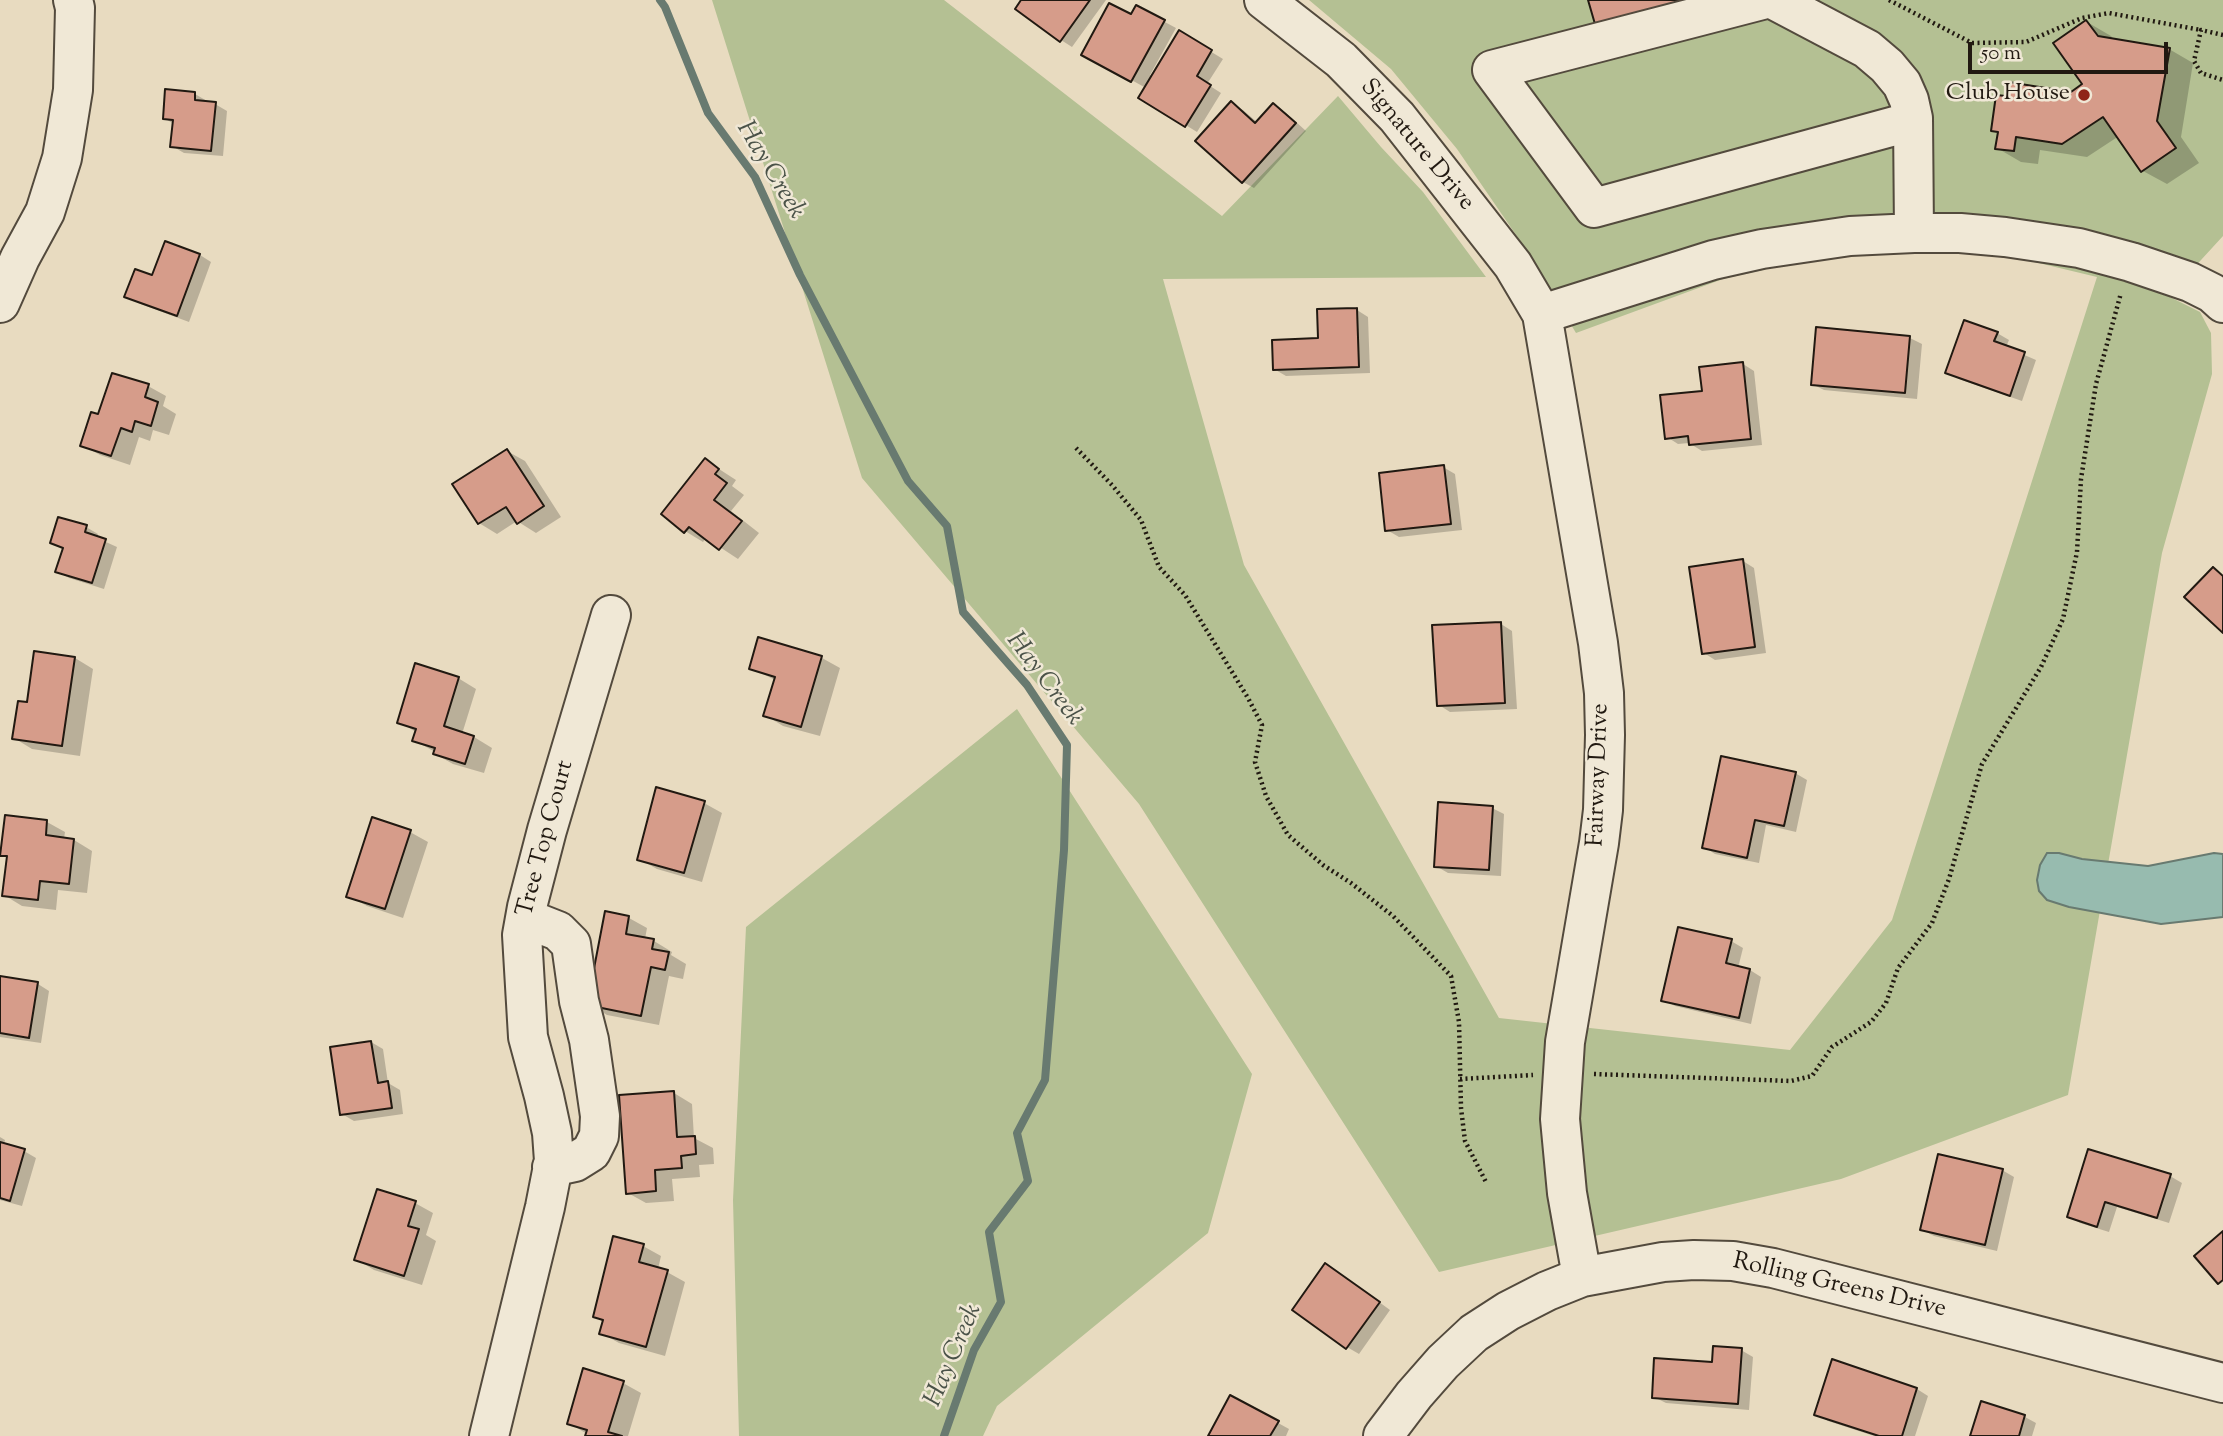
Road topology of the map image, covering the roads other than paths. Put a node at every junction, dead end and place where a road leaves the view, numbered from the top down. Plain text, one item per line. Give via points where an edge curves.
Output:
1 (73, 0) edge
2 (1264, 0) edge
3 (1762, 0) edge
4 (1774, 0) edge
5 (1913, 121) junction
6 (1913, 233) junction
7 (2219, 292) edge
8 (0, 303) edge
9 (1542, 314) junction
10 (611, 615) dead end
11 (525, 918) junction
12 (552, 1167) junction
13 (1583, 1277) junction
14 (2223, 1383) edge
15 (489, 1436) edge
16 (1383, 1436) edge

1 - 8 street via 73,90 62,158 45,212
2 - 9 street, Signature Drive via 1341,60 1397,117 1513,265
3 - 5 street via 1492,70 1594,208
4 - 5 street via 1867,49 1887,66 1902,84
5 - 6 street
6 - 7 street via 1960,233 2079,248
6 - 9 street via 1839,237 1762,249
9 - 13 street, Fairway Drive via 1598,643 1605,735 1603,810 1571,1004 1560,1119 1567,1193
10 - 11 street, Tree Top Court
11 - 12 street, Tree Top Court via 522,968 528,1037 552,1133
11 - 12 street via 558,931 570,943 600,1116 599,1136 591,1152 575,1162
12 - 15 street, Tree Top Court
13 - 14 street, Rolling Greens Drive via 1662,1262 1733,1261
13 - 16 street, Rolling Greens Drive via 1508,1311 1474,1333 1443,1362

